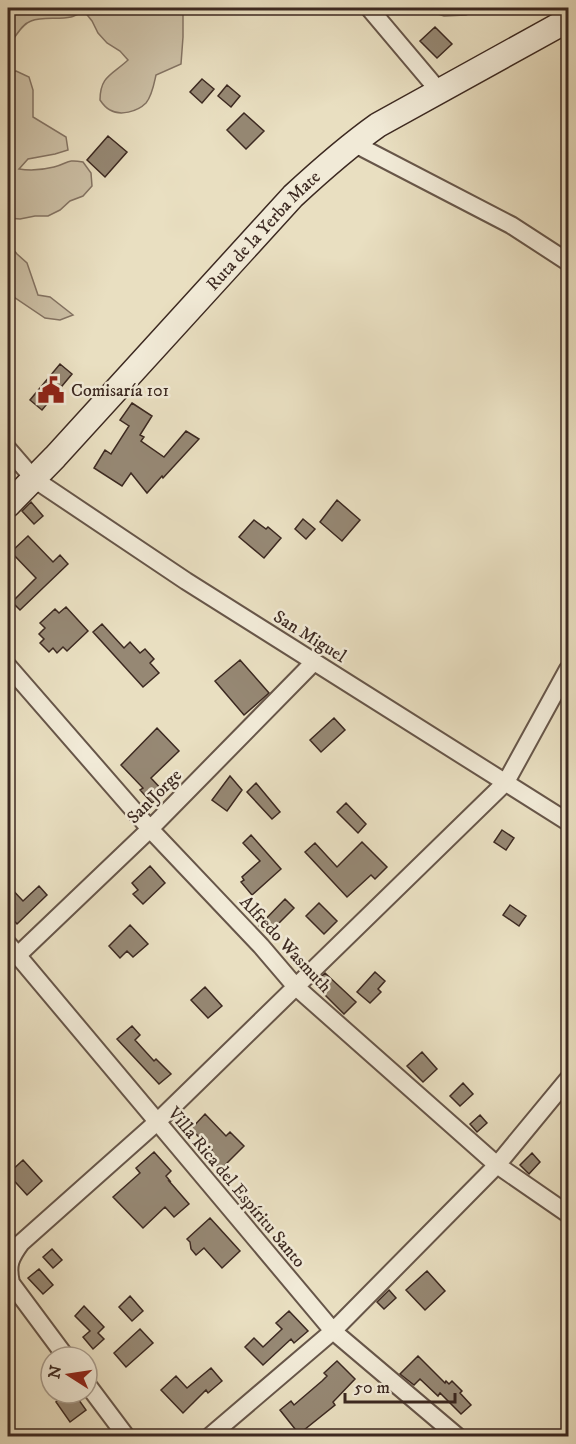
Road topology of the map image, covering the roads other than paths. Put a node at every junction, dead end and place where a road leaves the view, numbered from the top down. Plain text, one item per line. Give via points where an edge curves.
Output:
1 (369, 8) edge
2 (568, 20) edge
3 (439, 91) junction
4 (353, 143) junction
5 (568, 262) edge
6 (8, 449) edge
7 (34, 479) junction
8 (8, 505) edge
9 (314, 662) junction
10 (8, 666) edge
11 (568, 669) edge
12 (506, 782) junction
13 (568, 822) edge
14 (150, 829) junction
15 (13, 949) edge
16 (296, 987) junction
17 (568, 1079) edge
18 (157, 1122) junction
19 (497, 1165) junction
20 (568, 1214) edge
21 (333, 1332) junction
22 (57, 1345) edge
23 (99, 1400) edge
24 (126, 1437) edge
25 (210, 1437) edge
26 (457, 1437) edge

1 - 3 street
2 - 3 main road, Ruta de la Yerba Mate
3 - 4 main road, Ruta de la Yerba Mate
4 - 5 street via 511,225
4 - 7 main road, Ruta de la Yerba Mate via 293,196
6 - 7 street, San Miguel
7 - 8 main road, Ruta de la Yerba Mate
7 - 9 street, San Miguel
9 - 12 street, San Miguel
9 - 14 street, San Jorge
10 - 14 street, Alfredo Wasmuth
11 - 12 street
12 - 13 street, San Miguel
12 - 16 street
14 - 15 street, San Jorge
14 - 16 street, Alfredo Wasmuth
15 - 18 street, Villa Rica del Espíritu Santo
16 - 18 street
16 - 19 street, Alfredo Wasmuth
17 - 19 street
18 - 21 street, Villa Rica del Espíritu Santo
18 - 22 street via 21,1243 12,1256 8,1269 11,1283
19 - 20 street, Alfredo Wasmuth
19 - 21 street
21 - 25 street
21 - 26 street, Villa Rica del Espíritu Santo
23 - 24 street

